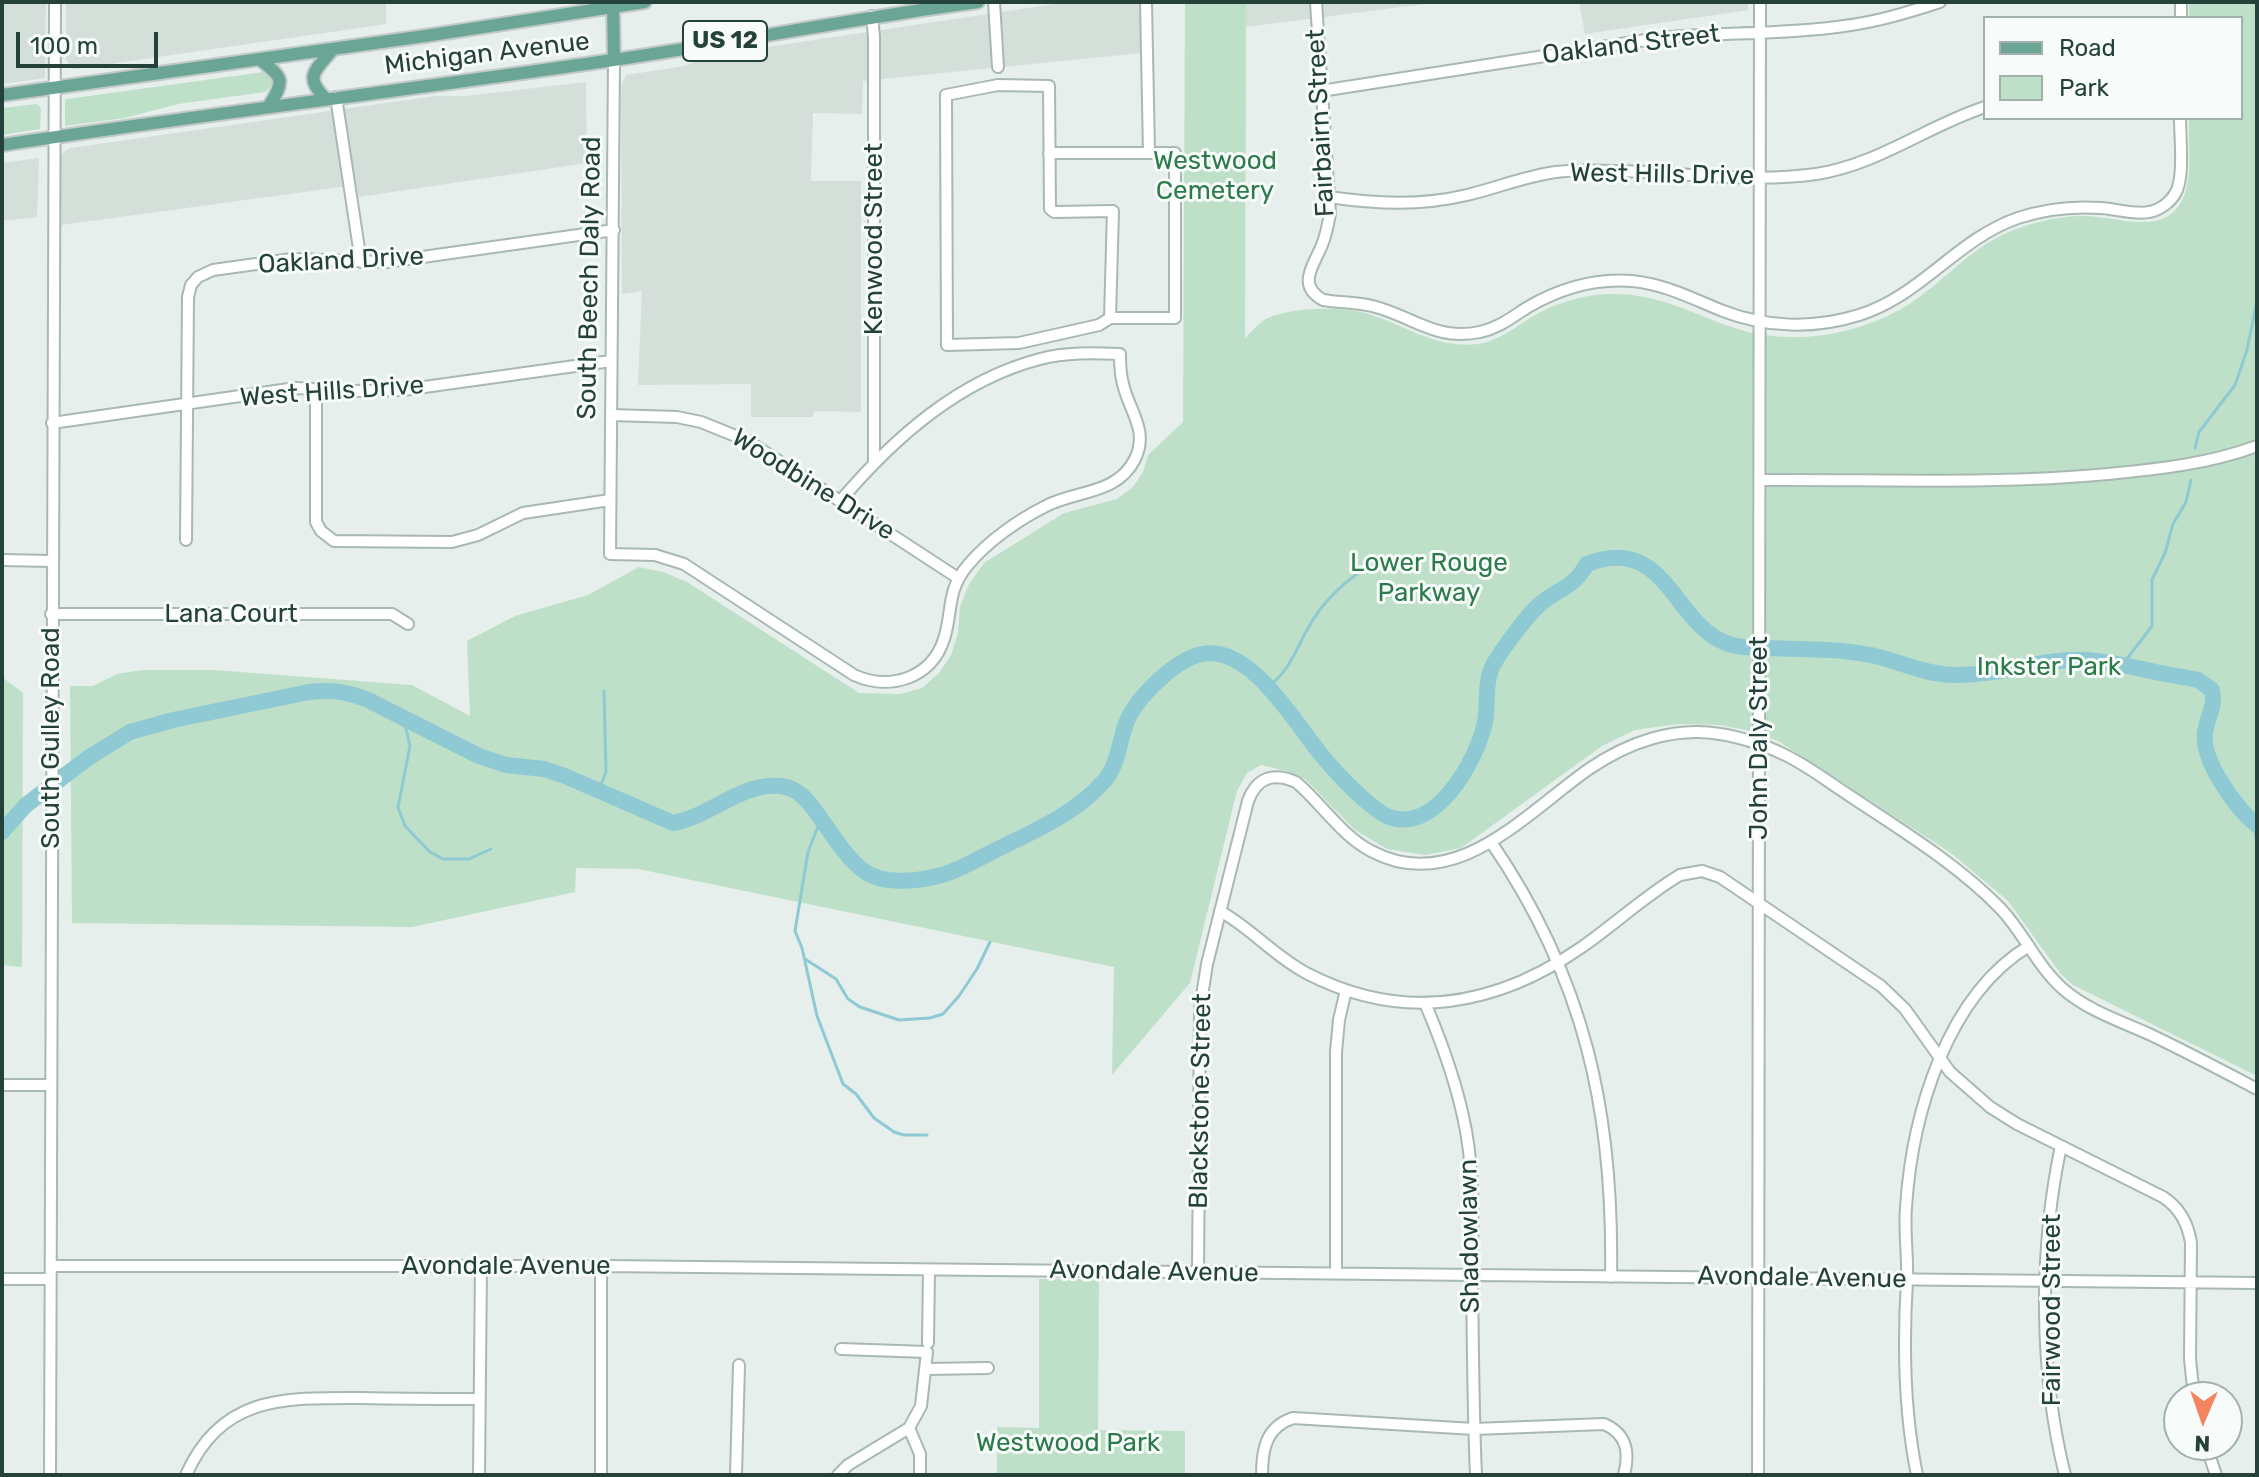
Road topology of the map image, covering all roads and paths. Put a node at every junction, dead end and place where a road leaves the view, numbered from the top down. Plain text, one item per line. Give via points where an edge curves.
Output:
1 (55, 2) edge
2 (645, 2) edge
3 (978, 2) edge
4 (994, 2) edge
5 (1146, 2) edge
6 (1316, 2) edge
7 (1760, 2) edge
8 (1940, 2) edge
9 (613, 4) edge
10 (937, 5) edge
11 (872, 16) junction
12 (1761, 31) junction
13 (333, 49) junction
14 (259, 59) junction
15 (614, 60) junction
16 (998, 67) dead end
17 (54, 87) junction
18 (1321, 91) junction
19 (2, 95) edge
20 (330, 98) junction
21 (269, 106) junction
22 (1983, 108) edge
23 (2180, 120) edge
24 (54, 137) junction
25 (2, 145) edge
26 (1049, 153) junction
27 (1149, 153) junction
28 (1761, 178) junction
29 (1329, 197) junction
30 (614, 230) junction
31 (361, 262) junction
32 (1110, 318) junction
33 (1759, 321) junction
34 (611, 361) junction
35 (316, 389) junction
36 (187, 404) junction
37 (611, 415) junction
38 (52, 423) junction
39 (2257, 446) edge
40 (874, 462) junction
41 (1760, 480) junction
42 (610, 500) junction
43 (841, 500) junction
44 (186, 540) dead end
45 (2, 560) edge
46 (52, 561) junction
47 (958, 578) junction
48 (51, 614) junction
49 (408, 624) dead end
50 (1758, 745) junction
51 (1491, 842) junction
52 (1760, 903) junction
53 (1220, 911) junction
54 (2029, 946) junction
55 (1558, 964) junction
56 (1346, 990) junction
57 (1425, 1003) junction
58 (1940, 1059) junction
59 (2, 1085) edge
60 (50, 1085) junction
61 (2257, 1089) edge
62 (2061, 1146) junction
63 (51, 1266) junction
64 (481, 1266) junction
65 (601, 1266) junction
66 (929, 1270) junction
67 (1198, 1273) junction
68 (1336, 1274) junction
69 (1472, 1276) junction
70 (1611, 1277) junction
71 (1759, 1278) junction
72 (2, 1279) edge
73 (50, 1279) junction
74 (1907, 1279) junction
75 (2047, 1282) junction
76 (2191, 1282) junction
77 (2257, 1283) edge
78 (928, 1343) dead end
79 (841, 1349) dead end
80 (739, 1365) dead end
81 (988, 1368) dead end
82 (927, 1369) junction
83 (2192, 1381) edge
84 (479, 1399) junction
85 (909, 1428) junction
86 (1474, 1429) junction
87 (50, 1475) edge
88 (186, 1475) edge
89 (479, 1475) edge
90 (601, 1475) edge
91 (736, 1475) edge
92 (838, 1475) edge
93 (920, 1475) edge
94 (1262, 1475) edge
95 (1476, 1475) edge
96 (1624, 1475) edge
97 (1758, 1475) edge
98 (1917, 1475) edge
99 (2065, 1475) edge

1 - 17 street, South Gulley Road
2 - 9 main road, Michigan Avenue
3 - 10 main road, Michigan Avenue / US 12
4 - 16 street
5 - 27 street
6 - 18 street, Fairbairn Street
7 - 12 street, John Daly Street
8 - 12 street, Oakland Street via 1843,26
9 - 13 main road, Michigan Avenue
9 - 15 main road, South Beech Daly Road
10 - 11 main road, Michigan Avenue / US 12
11 - 15 main road, Michigan Avenue / US 12
11 - 40 street, Kenwood Street
12 - 18 street, Oakland Street via 1659,38
12 - 28 street, John Daly Street
13 - 14 main road, Michigan Avenue
13 - 20 main road via 312,78 313,86
14 - 17 main road, Michigan Avenue
14 - 21 main road via 280,77
15 - 20 main road, Michigan Avenue / US 12
15 - 30 street, South Beech Daly Road
17 - 19 main road, Michigan Avenue
17 - 24 street, South Gulley Road
18 - 29 street, Fairbairn Street
20 - 21 main road, Michigan Avenue / US 12
20 - 31 street
21 - 24 main road, Michigan Avenue / US 12
22 - 28 street, West Hills Drive via 1848,167
23 - 33 street via 2179,183 2160,208 2142,213 2075,207 2029,214 1979,236 1914,288 1873,310 1812,324
24 - 25 main road, Michigan Avenue / US 12
24 - 38 street, South Gulley Road
26 - 27 street
26 - 32 street via 1050,209 1113,211
26 - 32 street via 1049,86 998,85 946,95 947,345 1019,343
27 - 32 street via 1175,153 1175,318
28 - 29 street, West Hills Drive via 1579,170 1425,202
28 - 33 street, John Daly Street
29 - 33 street, Fairbairn Street via 1326,233 1307,276 1323,300 1373,306 1434,331 1473,333 1496,327 1554,294 1610,281 1666,288
30 - 31 street, Oakland Drive
30 - 34 street, South Beech Daly Road
31 - 36 street, Oakland Drive via 292,259 213,270 198,277 188,297
33 - 41 street, John Daly Street
34 - 35 street, West Hills Drive via 403,390
34 - 37 street, South Beech Daly Road
35 - 36 street, West Hills Drive
35 - 42 street via 316,522 334,541 438,543 478,535 523,513
36 - 38 street, West Hills Drive
36 - 44 street
37 - 42 street, South Beech Daly Road
37 - 43 street, Woodbine Drive via 677,417 725,430 776,456
38 - 46 street, South Gulley Road
39 - 41 street via 2181,467 2036,480
40 - 43 street
40 - 47 street via 933,413 997,375 1053,356 1120,354 1123,385 1141,432 1129,469 1107,487 1062,499 1028,516 984,549
41 - 50 street, John Daly Street
42 - 47 street, South Beech Daly Road via 610,554 655,555 684,564 854,675 881,683 908,678 935,657
43 - 47 street, Woodbine Drive
45 - 46 street
46 - 48 street, South Gulley Road
48 - 49 street, Lana Court via 392,614
48 - 60 street, South Gulley Road
50 - 51 street via 1703,732 1649,739 1590,769
50 - 52 street, John Daly Street
50 - 54 street via 1810,770 1947,863 2000,908
51 - 53 street, Blackstone Street via 1443,863 1395,861 1357,842 1293,780 1270,777 1251,793
51 - 55 street via 1527,899
52 - 55 street via 1714,874 1686,873
52 - 58 street via 1881,986 1905,1009
52 - 71 street, John Daly Street
53 - 56 street via 1289,963
53 - 67 street, Blackstone Street via 1198,1030
54 - 58 street via 1982,986
54 - 61 street via 2051,977 2077,999
55 - 57 street via 1496,993
55 - 70 street via 1585,1039 1602,1113 1610,1184
56 - 57 street
56 - 68 street via 1336,1052
57 - 69 street, Shadowlawn via 1450,1066 1466,1132 1473,1192
58 - 62 street via 1990,1107
58 - 74 street via 1908,1183
59 - 60 street
60 - 63 street, South Gulley Road
62 - 75 street, Fairwood Street via 2050,1213
62 - 76 street via 2176,1207 2190,1233
63 - 64 street, Avondale Avenue
63 - 73 street, South Gulley Road
64 - 65 street, Avondale Avenue
64 - 84 street
65 - 66 street, Avondale Avenue
65 - 90 street
66 - 67 street, Avondale Avenue
66 - 78 street
67 - 68 street, Avondale Avenue
68 - 69 street, Avondale Avenue
69 - 70 street, Avondale Avenue
69 - 86 street, Shadowlawn
70 - 71 street, Avondale Avenue
71 - 74 street, Avondale Avenue
71 - 97 street, John Daly Street
72 - 73 street
73 - 87 street, South Gulley Road
74 - 75 street, Avondale Avenue
74 - 98 street via 1907,1393
75 - 76 street, Avondale Avenue
75 - 99 street, Fairwood Street via 2050,1400
76 - 77 street, Avondale Avenue
76 - 83 street
79 - 82 street via 927,1352
80 - 91 street
81 - 82 street
82 - 85 street via 921,1406
84 - 88 street via 271,1402 217,1429 201,1445
84 - 89 street
85 - 92 street
85 - 93 street via 920,1454
86 - 94 street via 1293,1418 1268,1436
86 - 95 street, Shadowlawn
86 - 96 street via 1604,1424 1619,1433 1627,1447

